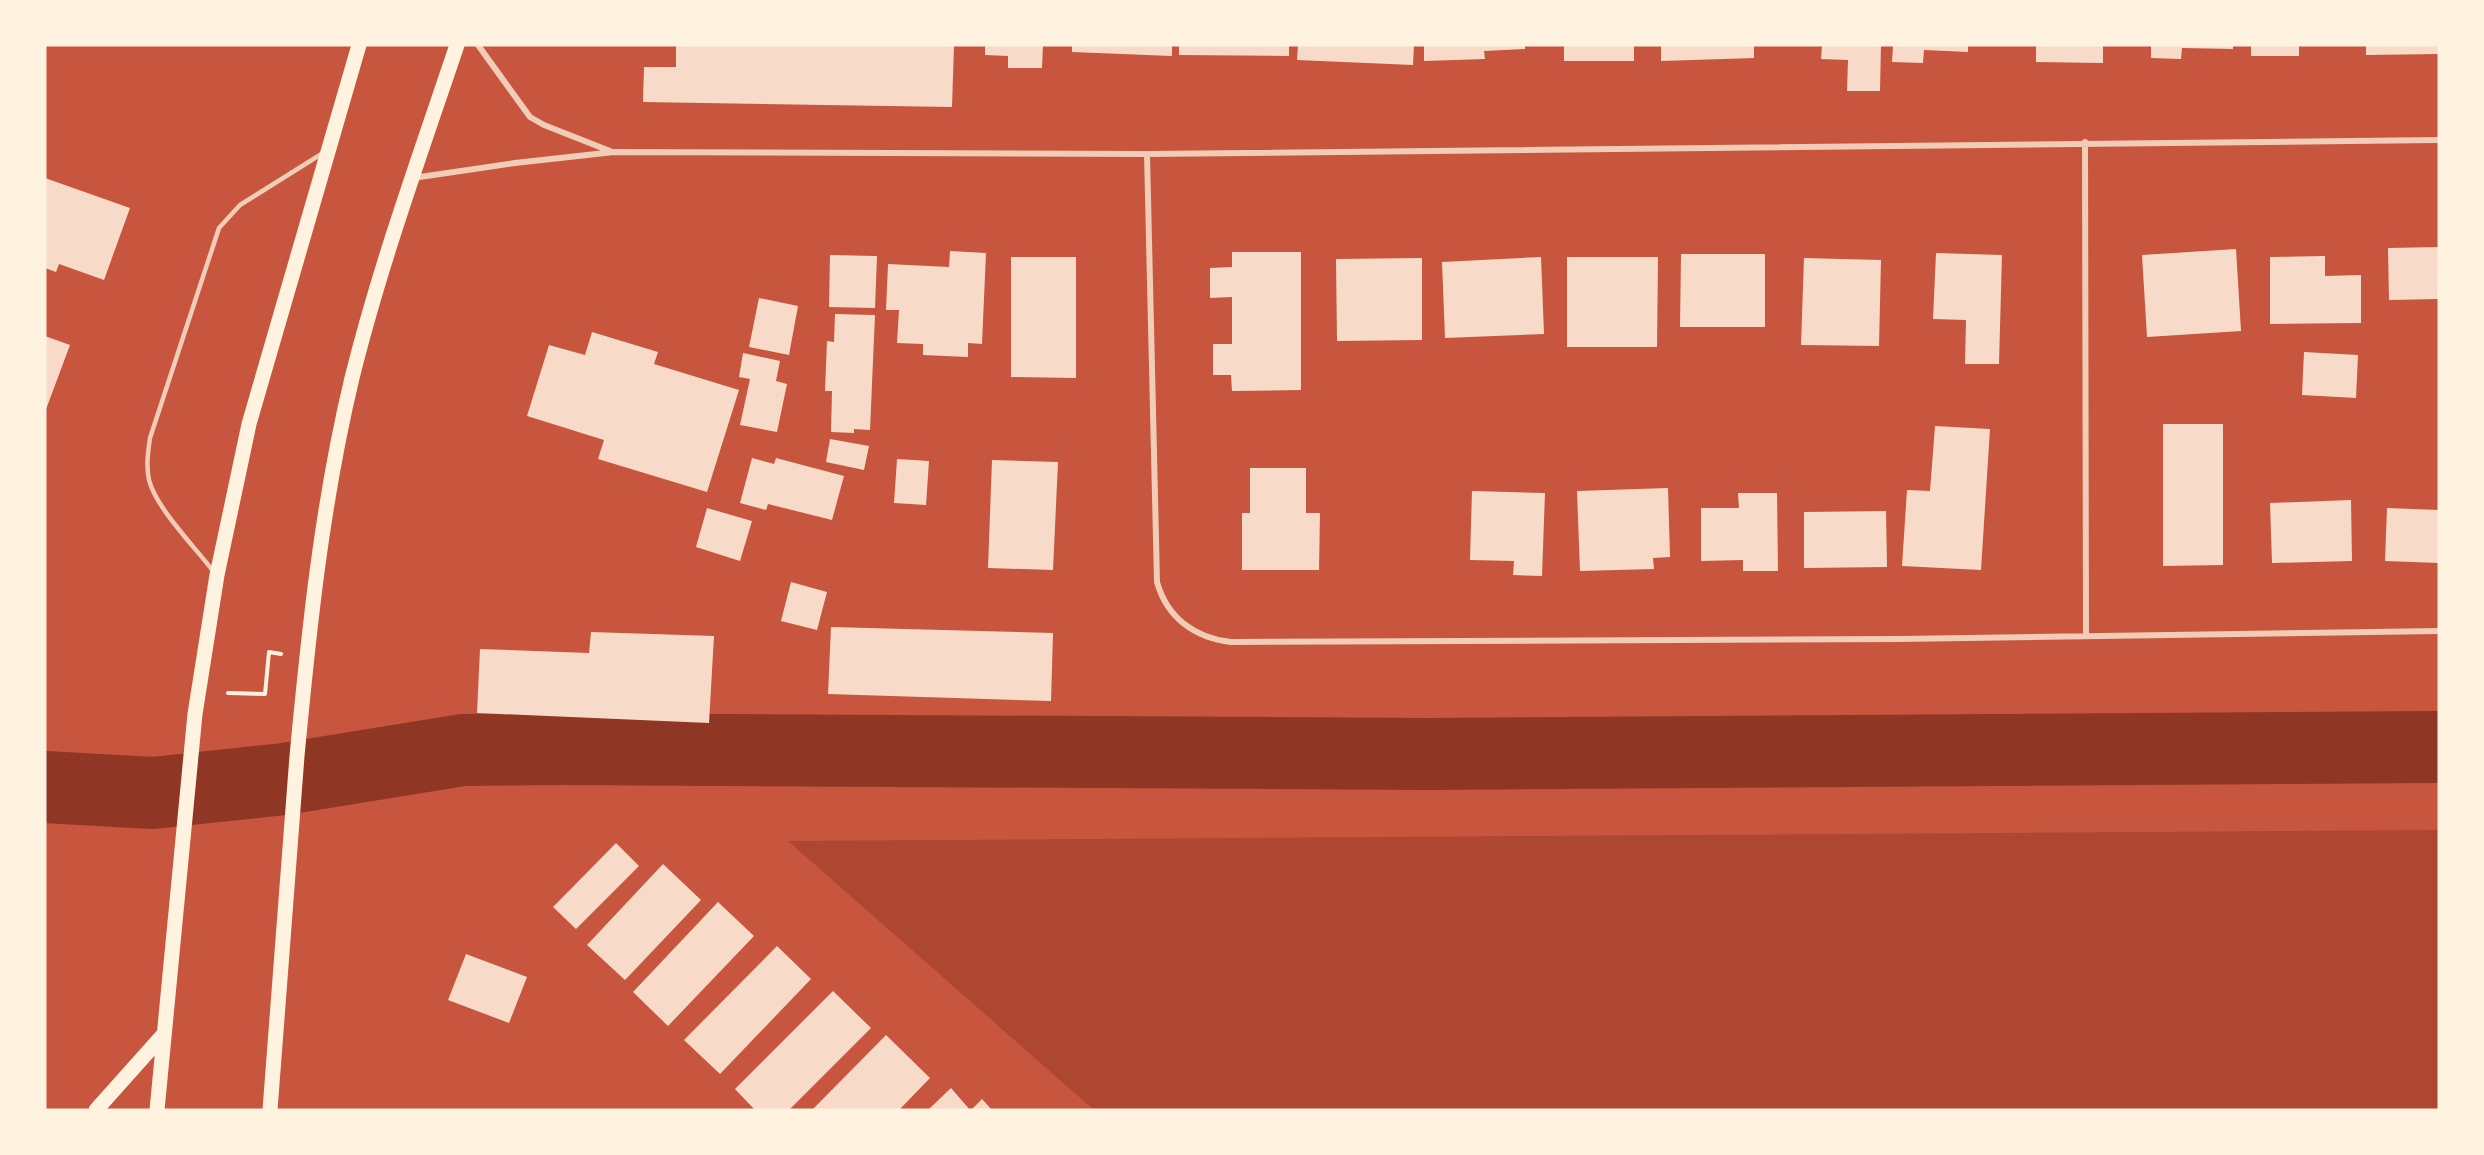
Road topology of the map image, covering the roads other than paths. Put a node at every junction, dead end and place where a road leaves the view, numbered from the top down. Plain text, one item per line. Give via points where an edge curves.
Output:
1 (359, 45) edge
2 (457, 45) edge
3 (478, 45) edge
4 (2439, 140) edge
5 (2085, 142) junction
6 (327, 151) junction
7 (614, 152) junction
8 (1147, 153) junction
9 (412, 178) junction
10 (217, 575) junction
11 (2439, 631) edge
12 (2086, 636) junction
13 (163, 1035) junction
14 (96, 1110) edge
15 (157, 1110) edge
16 (270, 1110) edge

1 - 6 main road
2 - 9 main road
3 - 7 street via 530,117
4 - 5 street
5 - 8 street
5 - 12 street
6 - 10 main road via 249,424
6 - 10 lane via 240,205 219,228 150,438 149,480 157,500
7 - 8 street
7 - 9 street
8 - 12 street via 1156,573 1163,600 1178,619 1204,637 1232,642
9 - 16 main road via 352,379 318,551 292,817
10 - 13 main road via 191,747
11 - 12 street
13 - 14 main road
13 - 15 main road

